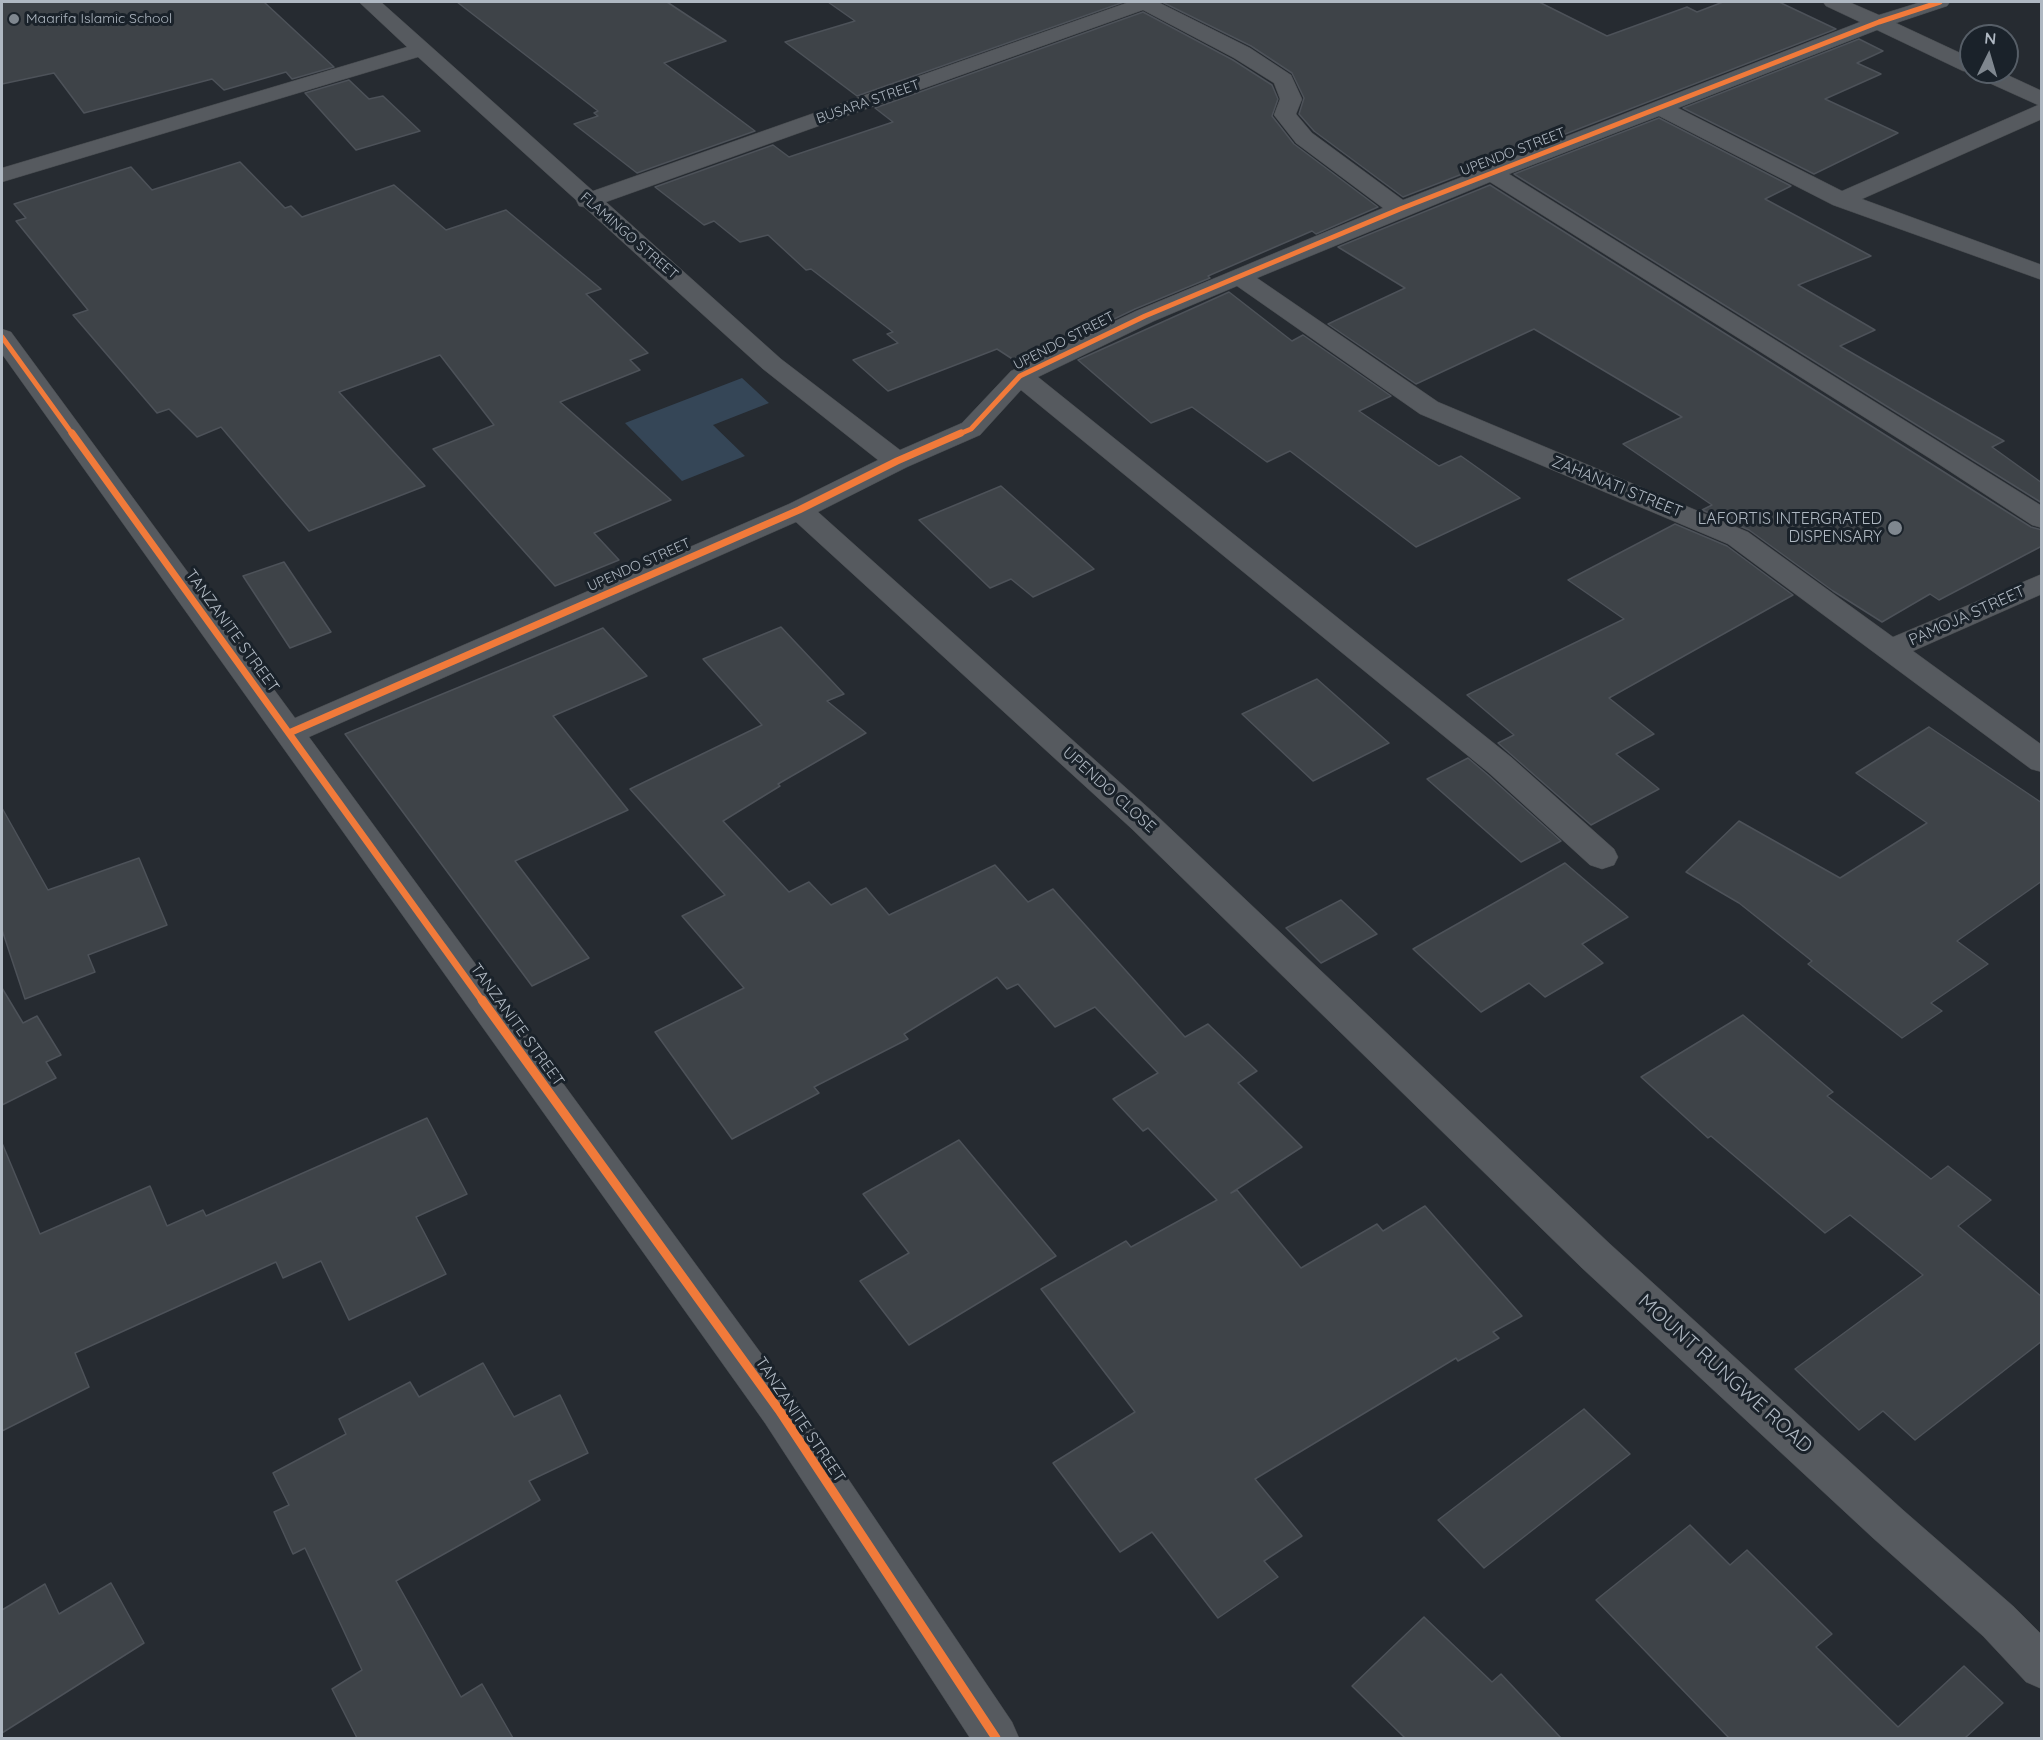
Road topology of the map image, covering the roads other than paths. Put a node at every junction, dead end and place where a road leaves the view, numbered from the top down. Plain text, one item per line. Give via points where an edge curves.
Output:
1 (1145, 2) edge
2 (1833, 2) edge
3 (1940, 2) edge
4 (379, 3) edge
5 (1879, 22) junction
6 (423, 48) junction
7 (1959, 60) edge
8 (2008, 84) edge
9 (2042, 100) edge
10 (1661, 108) junction
11 (2042, 111) edge
12 (1493, 174) junction
13 (2, 175) edge
14 (1841, 200) junction
15 (587, 201) junction
16 (1400, 209) junction
17 (2042, 273) edge
18 (1238, 276) junction
19 (2, 337) edge
20 (1020, 376) junction
21 (897, 461) junction
22 (799, 510) junction
23 (2042, 519) edge
24 (2042, 583) edge
25 (1892, 649) junction
26 (289, 733) junction
27 (2042, 761) edge
28 (1602, 856) dead end
29 (1410, 1080) joint
30 (2042, 1667) edge
31 (996, 1738) edge

1 - 15 street, BUSARA STREET
1 - 16 street via 1242,53 1283,80 1291,99 1285,115 1304,138
2 - 5 street
3 - 5 street, UPENDO STREET
4 - 6 street, FLAMINGO STREET
5 - 7 street
5 - 10 street, UPENDO STREET
6 - 13 street
6 - 15 street, FLAMINGO STREET
8 - 9 street
10 - 12 street, UPENDO STREET
10 - 14 street
11 - 14 street
12 - 16 street, UPENDO STREET
12 - 23 street
14 - 17 street
15 - 21 street, FLAMINGO STREET via 772,364
16 - 18 street, UPENDO STREET
18 - 20 street, UPENDO STREET
18 - 25 street, ZAHANATI STREET via 1429,408 1738,538
19 - 26 street, TANZANITE STREET
20 - 21 street, UPENDO STREET via 971,429
20 - 28 street via 1500,765
21 - 22 street, UPENDO STREET
22 - 26 street, UPENDO STREET
22 - 29 street, UPENDO CLOSE via 1143,821
24 - 25 street, PAMOJA STREET
25 - 27 street, ZAHANATI STREET
26 - 31 street, TANZANITE STREET via 779,1410
29 - 30 street, MOUNT RUNGWE ROAD via 1596,1256 1998,1621

